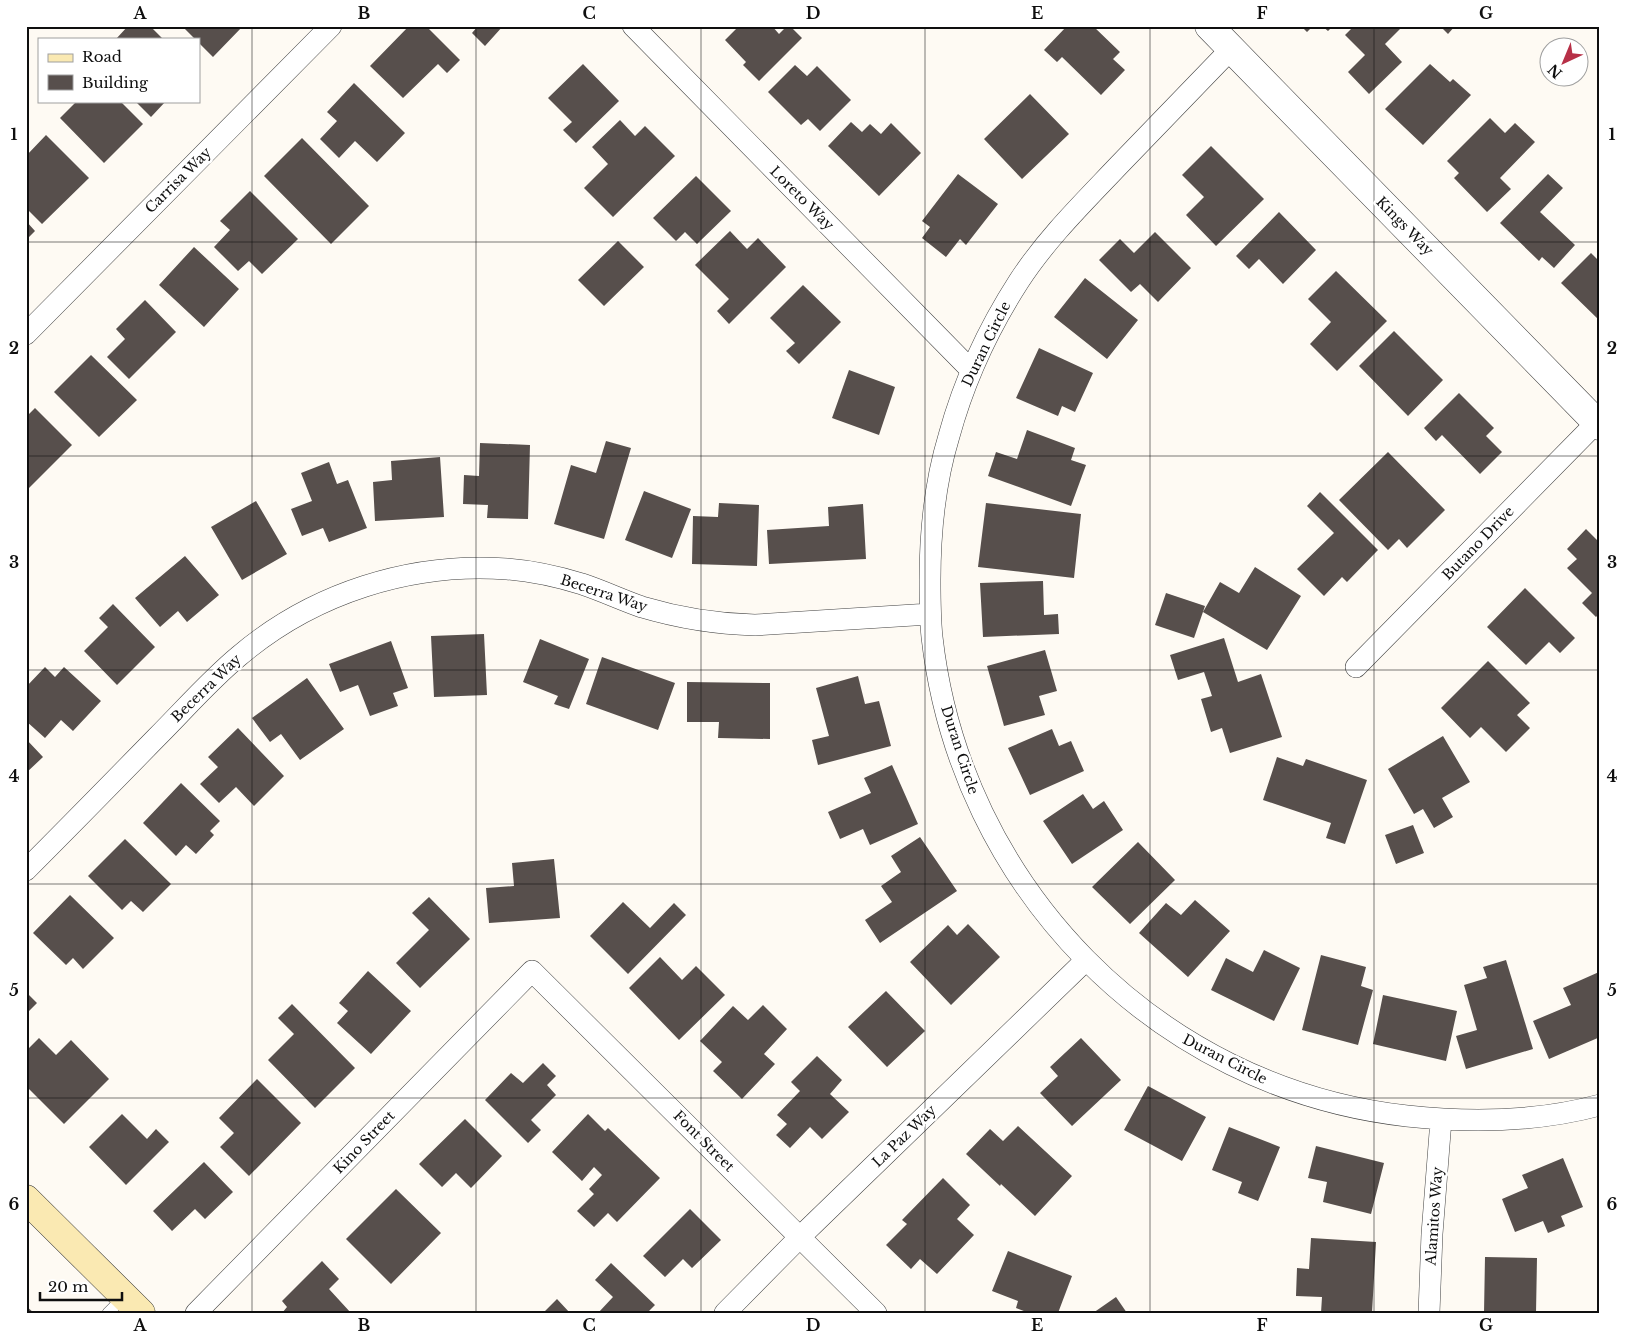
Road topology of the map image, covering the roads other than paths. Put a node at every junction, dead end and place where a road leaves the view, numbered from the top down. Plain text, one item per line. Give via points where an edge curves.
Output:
1 (330, 26) edge
2 (633, 26) edge
3 (1209, 26) edge
4 (1232, 48) junction
5 (26, 334) edge
6 (971, 370) junction
7 (1599, 422) edge
8 (930, 614) junction
9 (1356, 667) dead end
10 (26, 870) edge
11 (1085, 961) junction
12 (532, 971) joint
13 (1600, 1105) edge
14 (1441, 1120) junction
15 (26, 1198) edge
16 (801, 1236) junction
17 (125, 1307) edge
18 (196, 1313) edge
19 (725, 1313) edge
20 (876, 1313) edge
21 (1430, 1313) edge

1 - 5 street, Carrisa Way
2 - 6 street, Loreto Way
3 - 4 street, Kings Way
4 - 6 street, Duran Circle via 1068,218 1021,277
4 - 7 street, Kings Way
6 - 8 street, Duran Circle via 948,439 936,495 930,551
7 - 9 street, Butano Drive
8 - 10 street, Becerra Way via 731,624 683,618 582,584 507,569 450,569 356,588 288,620 241,654
8 - 11 street, Duran Circle via 937,674 949,728 968,782 1011,866 1043,913
11 - 14 street, Duran Circle via 1167,1028 1266,1082 1320,1100 1376,1113
11 - 16 street, La Paz Way
12 - 16 street, Font Street
12 - 18 street, Kino Street
13 - 14 street, Duran Circle via 1526,1118
14 - 21 street, Alamitos Way
15 - 17 main road
16 - 19 street, La Paz Way
16 - 20 street, Font Street

